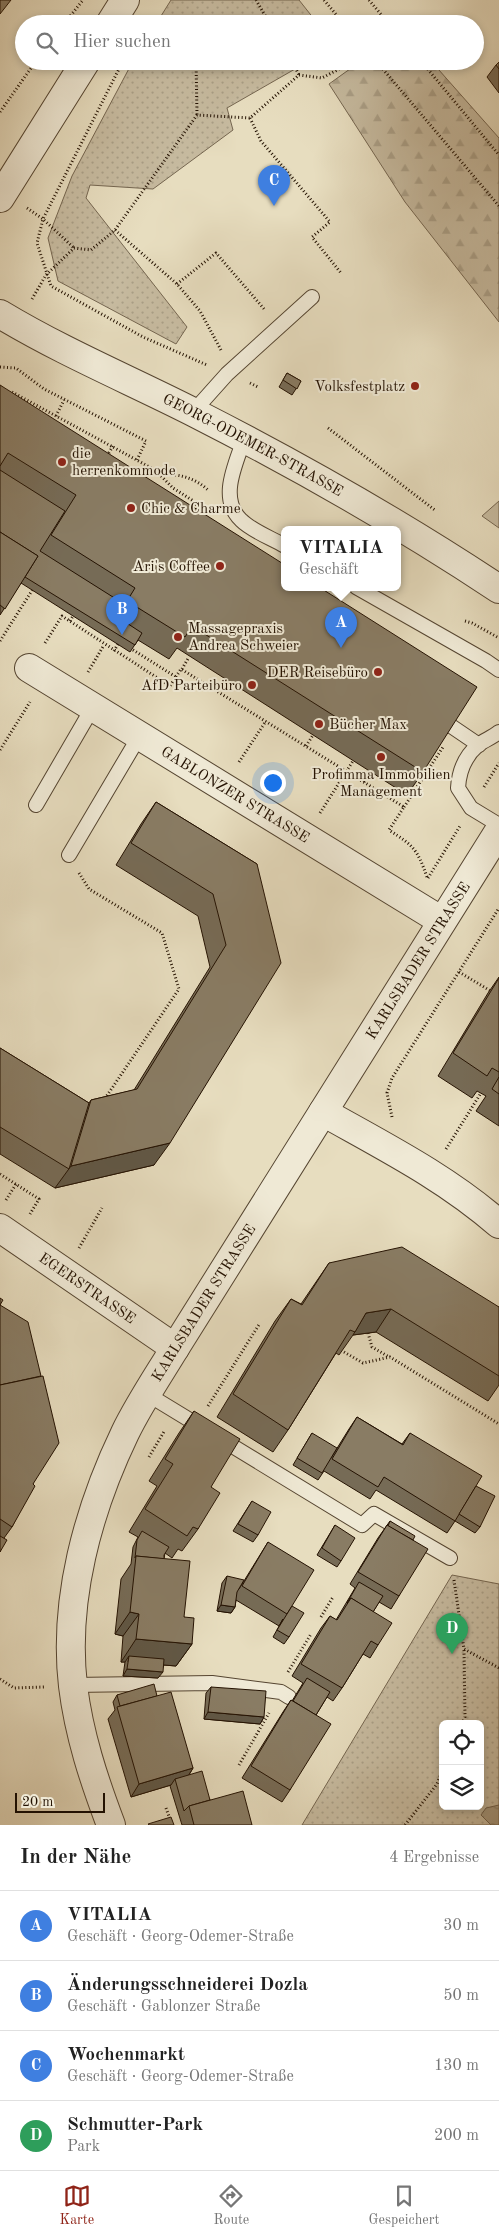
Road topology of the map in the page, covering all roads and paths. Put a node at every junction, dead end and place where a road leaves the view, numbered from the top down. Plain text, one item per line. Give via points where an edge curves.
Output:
1 (83, 0) edge
2 (125, 0) edge
3 (256, 0) edge
4 (324, 0) edge
5 (369, 0) edge
6 (71, 15) edge
7 (116, 15) edge
8 (265, 15) edge
9 (336, 15) edge
10 (382, 15) edge
11 (30, 70) edge
12 (80, 70) edge
13 (118, 70) edge
14 (196, 70) edge
15 (296, 70) edge
16 (337, 70) edge
17 (384, 70) edge
18 (428, 70) edge
19 (299, 75) junction
20 (0, 112) edge
21 (197, 115) junction
22 (250, 118) junction
23 (499, 155) edge
24 (0, 198) edge
25 (499, 206) edge
26 (43, 219) junction
27 (115, 230) junction
28 (74, 248) junction
29 (341, 272) dead end
30 (46, 275) junction
31 (177, 284) junction
32 (312, 297) dead end
33 (0, 314) edge
34 (278, 326) junction
35 (0, 367) edge
36 (227, 374) junction
37 (258, 387) dead end
38 (8, 390) edge
39 (64, 400) junction
40 (193, 412) junction
41 (56, 416) junction
42 (328, 428) dead end
43 (244, 439) junction
44 (113, 446) junction
45 (137, 460) junction
46 (104, 461) edge
47 (443, 517) dead end
48 (200, 520) edge
49 (281, 544) edge
50 (34, 586) edge
51 (499, 588) edge
52 (363, 591) edge
53 (73, 616) edge
54 (70, 621) junction
55 (115, 638) edge
56 (0, 641) edge
57 (118, 644) edge
58 (104, 645) junction
59 (114, 651) junction
60 (189, 657) edge
61 (93, 662) dead end
62 (182, 669) junction
63 (499, 670) edge
64 (37, 672) junction
65 (176, 677) junction
66 (94, 707) junction
67 (266, 721) junction
68 (451, 726) edge
69 (499, 732) edge
70 (140, 735) junction
71 (313, 735) dead end
72 (479, 745) junction
73 (306, 746) junction
74 (0, 750) edge
75 (244, 754) dead end
76 (469, 756) junction
77 (353, 760) dead end
78 (346, 771) junction
79 (371, 772) dead end
80 (364, 782) junction
81 (327, 802) dead end
82 (36, 805) dead end
83 (404, 807) junction
84 (499, 825) edge
85 (499, 830) edge
86 (69, 855) joint
87 (428, 878) dead end
88 (499, 908) edge
89 (442, 921) junction
90 (459, 972) junction
91 (499, 996) edge
92 (481, 1093) edge
93 (106, 1097) edge
94 (323, 1112) junction
95 (398, 1154) junction
96 (431, 1172) junction
97 (0, 1174) edge
98 (16, 1184) junction
99 (102, 1208) dead end
100 (6, 1223) edge
101 (499, 1224) edge
102 (64, 1272) junction
103 (260, 1323) dead end
104 (368, 1333) edge
105 (175, 1348) junction
106 (344, 1352) edge
107 (390, 1357) junction
108 (147, 1394) junction
109 (176, 1412) junction
110 (499, 1424) edge
111 (196, 1425) junction
112 (148, 1458) dead end
113 (450, 1558) joint
114 (333, 1597) dead end
115 (321, 1617) dead end
116 (464, 1649) junction
117 (499, 1668) edge
118 (0, 1679) edge
119 (73, 1685) junction
120 (289, 1697) dead end
121 (464, 1720) edge
122 (439, 1779) edge
123 (166, 1808) dead end
124 (111, 1825) edge
125 (172, 1825) edge
126 (405, 1825) edge

1 - 6 path
2 - 7 street
3 - 8 path
4 - 9 path
5 - 10 path
11 - 20 path
12 - 24 street
13 - 26 path
14 - 21 path
15 - 19 path
16 - 19 path via 322,78
17 - 25 path
18 - 23 path
19 - 22 path
21 - 22 path
21 - 27 path
22 - 29 path via 261,141 330,222 312,237
26 - 28 path
26 - 30 path via 37,243
27 - 28 path via 91,250
27 - 31 path
28 - 30 path
30 - 36 path via 51,286 143,337
31 - 34 path via 216,253
31 - 36 path via 200,311 220,345
32 - 34 lane
33 - 40 street, GEORG-ODEMER-STRASSE via 99,368
34 - 36 lane
35 - 39 path via 16,368
36 - 37 path
36 - 40 lane
38 - 41 path
39 - 41 path
39 - 45 path via 146,441
40 - 43 street, GEORG-ODEMER-STRASSE
41 - 44 path
42 - 47 path
43 - 49 lane via 228,490 232,508 241,520
43 - 51 street, GEORG-ODEMER-STRASSE via 429,542
44 - 45 path
44 - 46 path
45 - 48 path via 195,502
50 - 56 path
52 - 63 lane
53 - 54 path
54 - 58 path
54 - 64 path via 62,616
55 - 65 path
57 - 59 path
58 - 59 path
58 - 61 path
59 - 65 path via 170,686
60 - 62 path
62 - 65 path
62 - 67 path
64 - 66 street, GABLONZER STRASSE
64 - 74 path
66 - 70 street, GABLONZER STRASSE
66 - 82 lane
67 - 73 path
67 - 75 path
68 - 72 lane
69 - 72 lane
70 - 86 lane
70 - 89 street, GABLONZER STRASSE
71 - 73 path
72 - 76 lane
73 - 78 path
76 - 83 path via 447,742
76 - 84 lane via 459,769 458,788 472,808
77 - 78 path
78 - 80 path
78 - 81 path
79 - 80 path
80 - 83 path
83 - 87 path via 389,830 413,845
85 - 89 street, KARLSBADER STRASSE
86 - 93 path via 89,890 162,932 179,989
88 - 90 path
89 - 94 street, KARLSBADER STRASSE
90 - 91 path
90 - 95 path via 392,1078 387,1093
92 - 96 path
94 - 95 street
94 - 105 street, KARLSBADER STRASSE
95 - 96 street
96 - 101 street
97 - 98 path
98 - 100 path
98 - 100 path via 39,1199
99 - 102 path
100 - 102 street, EGERSTRASSE
102 - 105 street, EGERSTRASSE
103 - 111 path
104 - 107 path via 372,1347
105 - 108 street, KARLSBADER STRASSE
106 - 107 path via 363,1363
107 - 110 path
108 - 109 lane
108 - 119 street, KARLSBADER STRASSE via 125,1432 92,1515 74,1598 70,1644
109 - 111 lane
109 - 112 path
111 - 113 lane via 362,1525 374,1514
113 - 116 path
114 - 115 path
116 - 117 path
116 - 121 path
118 - 119 path via 14,1688
119 - 120 lane via 212,1683 281,1692
119 - 124 street, KARLSBADER STRASSE via 82,1736
122 - 126 path
123 - 125 path

